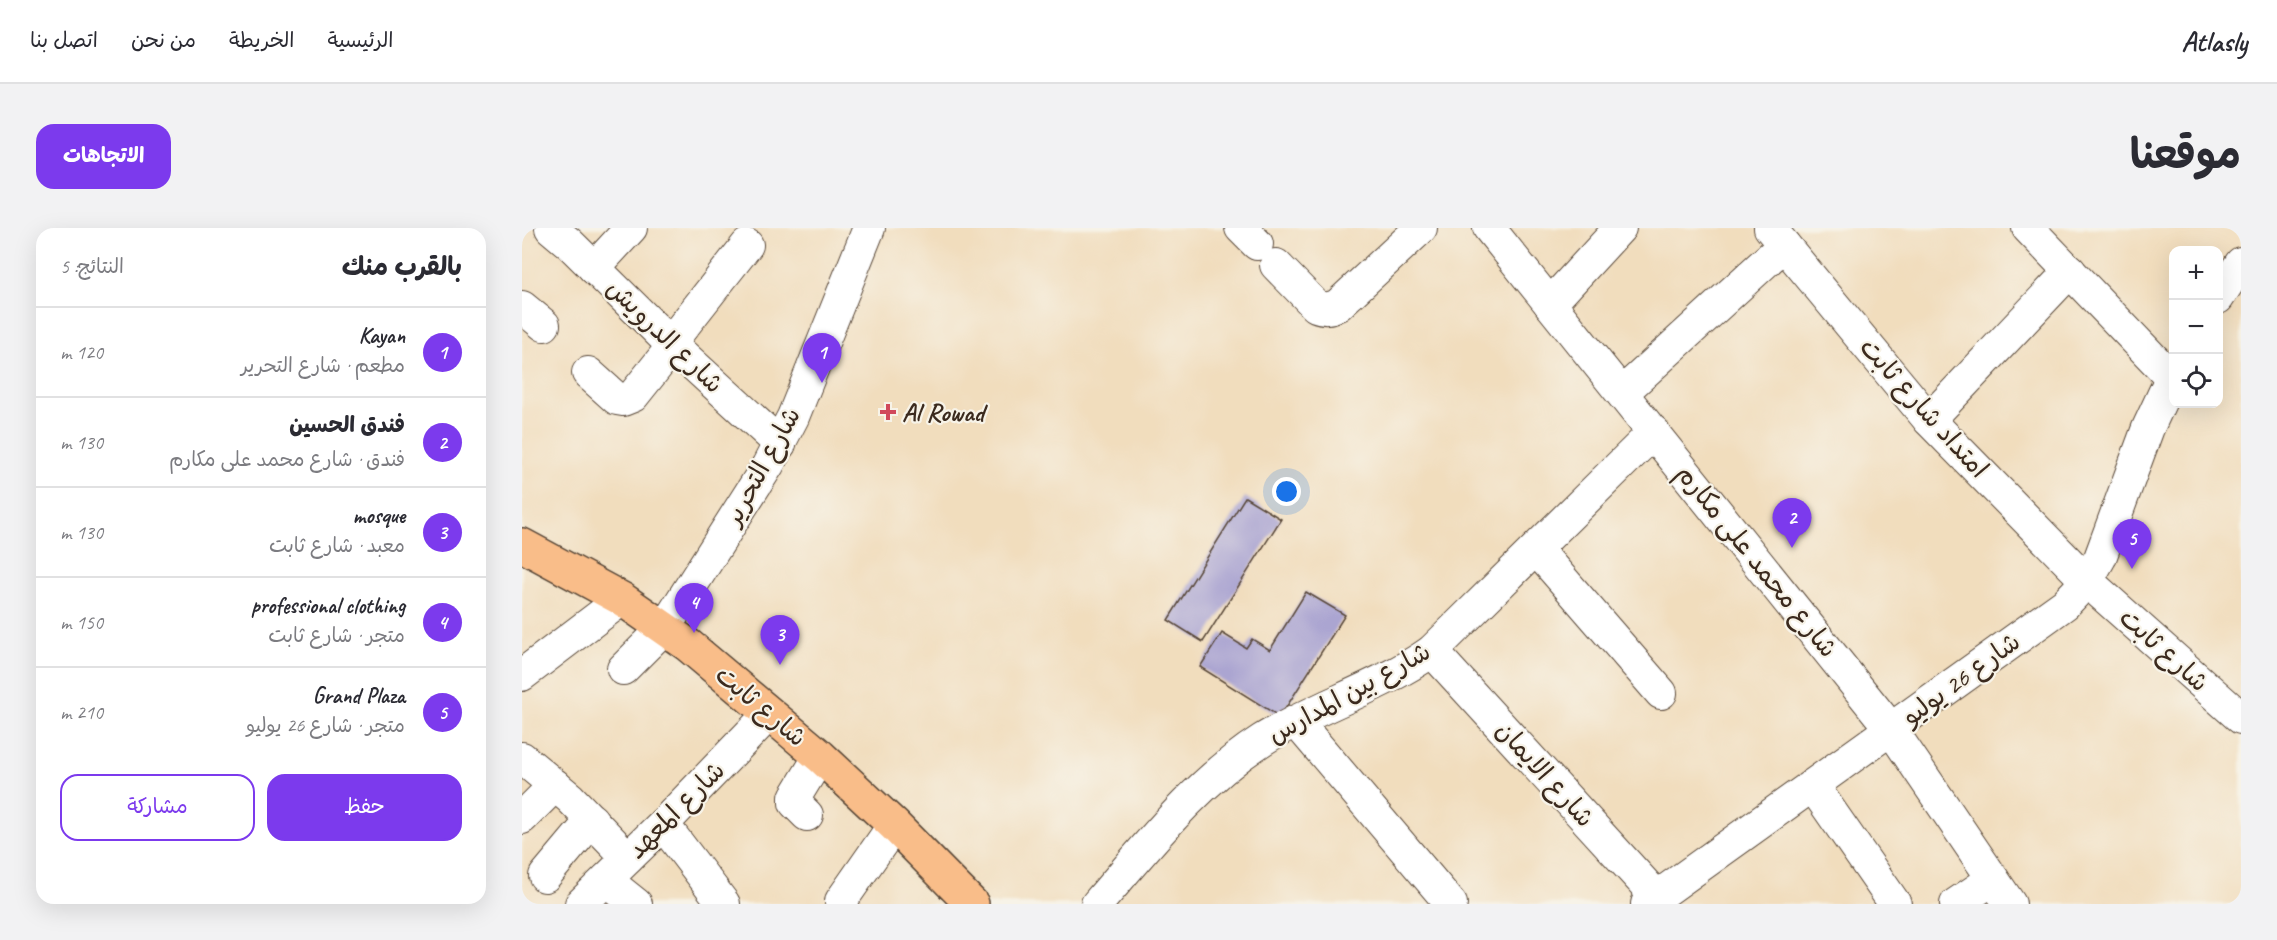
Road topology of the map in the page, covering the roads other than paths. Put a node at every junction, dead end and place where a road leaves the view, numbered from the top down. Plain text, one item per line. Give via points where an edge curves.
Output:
1 (551, 228) edge
2 (631, 228) edge
3 (869, 228) edge
4 (1420, 228) edge
5 (1489, 228) edge
6 (1620, 228) edge
7 (2028, 228) edge
8 (1777, 237) edge
9 (747, 245) dead end
10 (1258, 246) edge
11 (2241, 263) edge
12 (594, 268) junction
13 (2070, 271) junction
14 (2223, 290) edge
15 (1550, 304) junction
16 (672, 344) junction
17 (2169, 371) edge
18 (588, 373) dead end
19 (2169, 381) edge
20 (1622, 393) junction
21 (1929, 420) junction
22 (1654, 432) junction
23 (780, 444) junction
24 (522, 545) edge
25 (1536, 549) junction
26 (2087, 581) junction
27 (622, 599) junction
28 (665, 627) junction
29 (1432, 651) junction
30 (623, 669) dead end
31 (522, 675) edge
32 (1661, 693) dead end
33 (770, 714) junction
34 (2241, 718) edge
35 (1296, 721) junction
36 (1891, 729) junction
37 (820, 756) junction
38 (522, 758) edge
39 (555, 785) junction
40 (1813, 786) junction
41 (807, 815) dead end
42 (522, 818) edge
43 (592, 820) junction
44 (663, 824) junction
45 (894, 825) junction
46 (628, 858) junction
47 (545, 876) dead end
48 (1993, 879) junction
49 (606, 880) junction
50 (1662, 899) edge
51 (717, 901) edge
52 (841, 901) dead end
53 (581, 904) edge
54 (636, 904) edge
55 (972, 904) edge
56 (1097, 904) edge
57 (1451, 904) edge
58 (1895, 904) edge
59 (1956, 904) edge
60 (2010, 904) edge

1 - 12 street, شارع الدرويش
2 - 12 street
3 - 23 street, شارع التحرير
4 - 10 street via 1338,305 1323,309
5 - 15 street, شارع محمد على مكارم
6 - 15 street
7 - 13 street
8 - 20 street
8 - 21 street, امتداد شارع ثابت
9 - 16 street
11 - 14 street
12 - 16 street, شارع الدرويش
13 - 17 street
13 - 21 street
15 - 20 street, شارع محمد على مكارم
16 - 18 street via 629,399 617,399
16 - 23 street, شارع الدرويش
19 - 26 street, شارع 26 يوليو via 2100,558
20 - 22 street, شارع محمد على مكارم
21 - 26 street, امتداد شارع ثابت
22 - 25 street, شارع بين المدارس
22 - 36 street, شارع محمد على مكارم
23 - 28 street, شارع التحرير
24 - 27 main road, شارع ثابت
25 - 29 street, شارع بين المدارس
25 - 32 street
26 - 34 street, شارع ثابت
26 - 36 street, شارع 26 يوليو via 2065,604
27 - 28 main road, شارع ثابت
27 - 31 street
28 - 30 street, شارع التحرير
28 - 33 main road, شارع ثابت
29 - 35 street, شارع بين المدارس via 1395,674
29 - 50 street, شارع الايمان
33 - 37 main road, شارع ثابت
33 - 44 street, شارع المعهد
35 - 56 street, شارع بين المدارس via 1255,745 1203,785
35 - 57 street
36 - 40 street, شارع 26 يوليو
36 - 48 street, شارع محمد على مكارم
37 - 41 street via 795,799
37 - 45 main road, شارع ثابت
38 - 39 street
39 - 42 street
39 - 43 street
40 - 50 street, شارع 26 يوليو
40 - 58 street
43 - 46 street
43 - 47 street
44 - 46 street, شارع المعهد
44 - 51 street
45 - 52 street
45 - 55 main road, شارع ثابت
46 - 49 street, شارع المعهد
48 - 59 street
48 - 60 street, شارع محمد على مكارم
49 - 53 street, شارع المعهد
49 - 54 street

